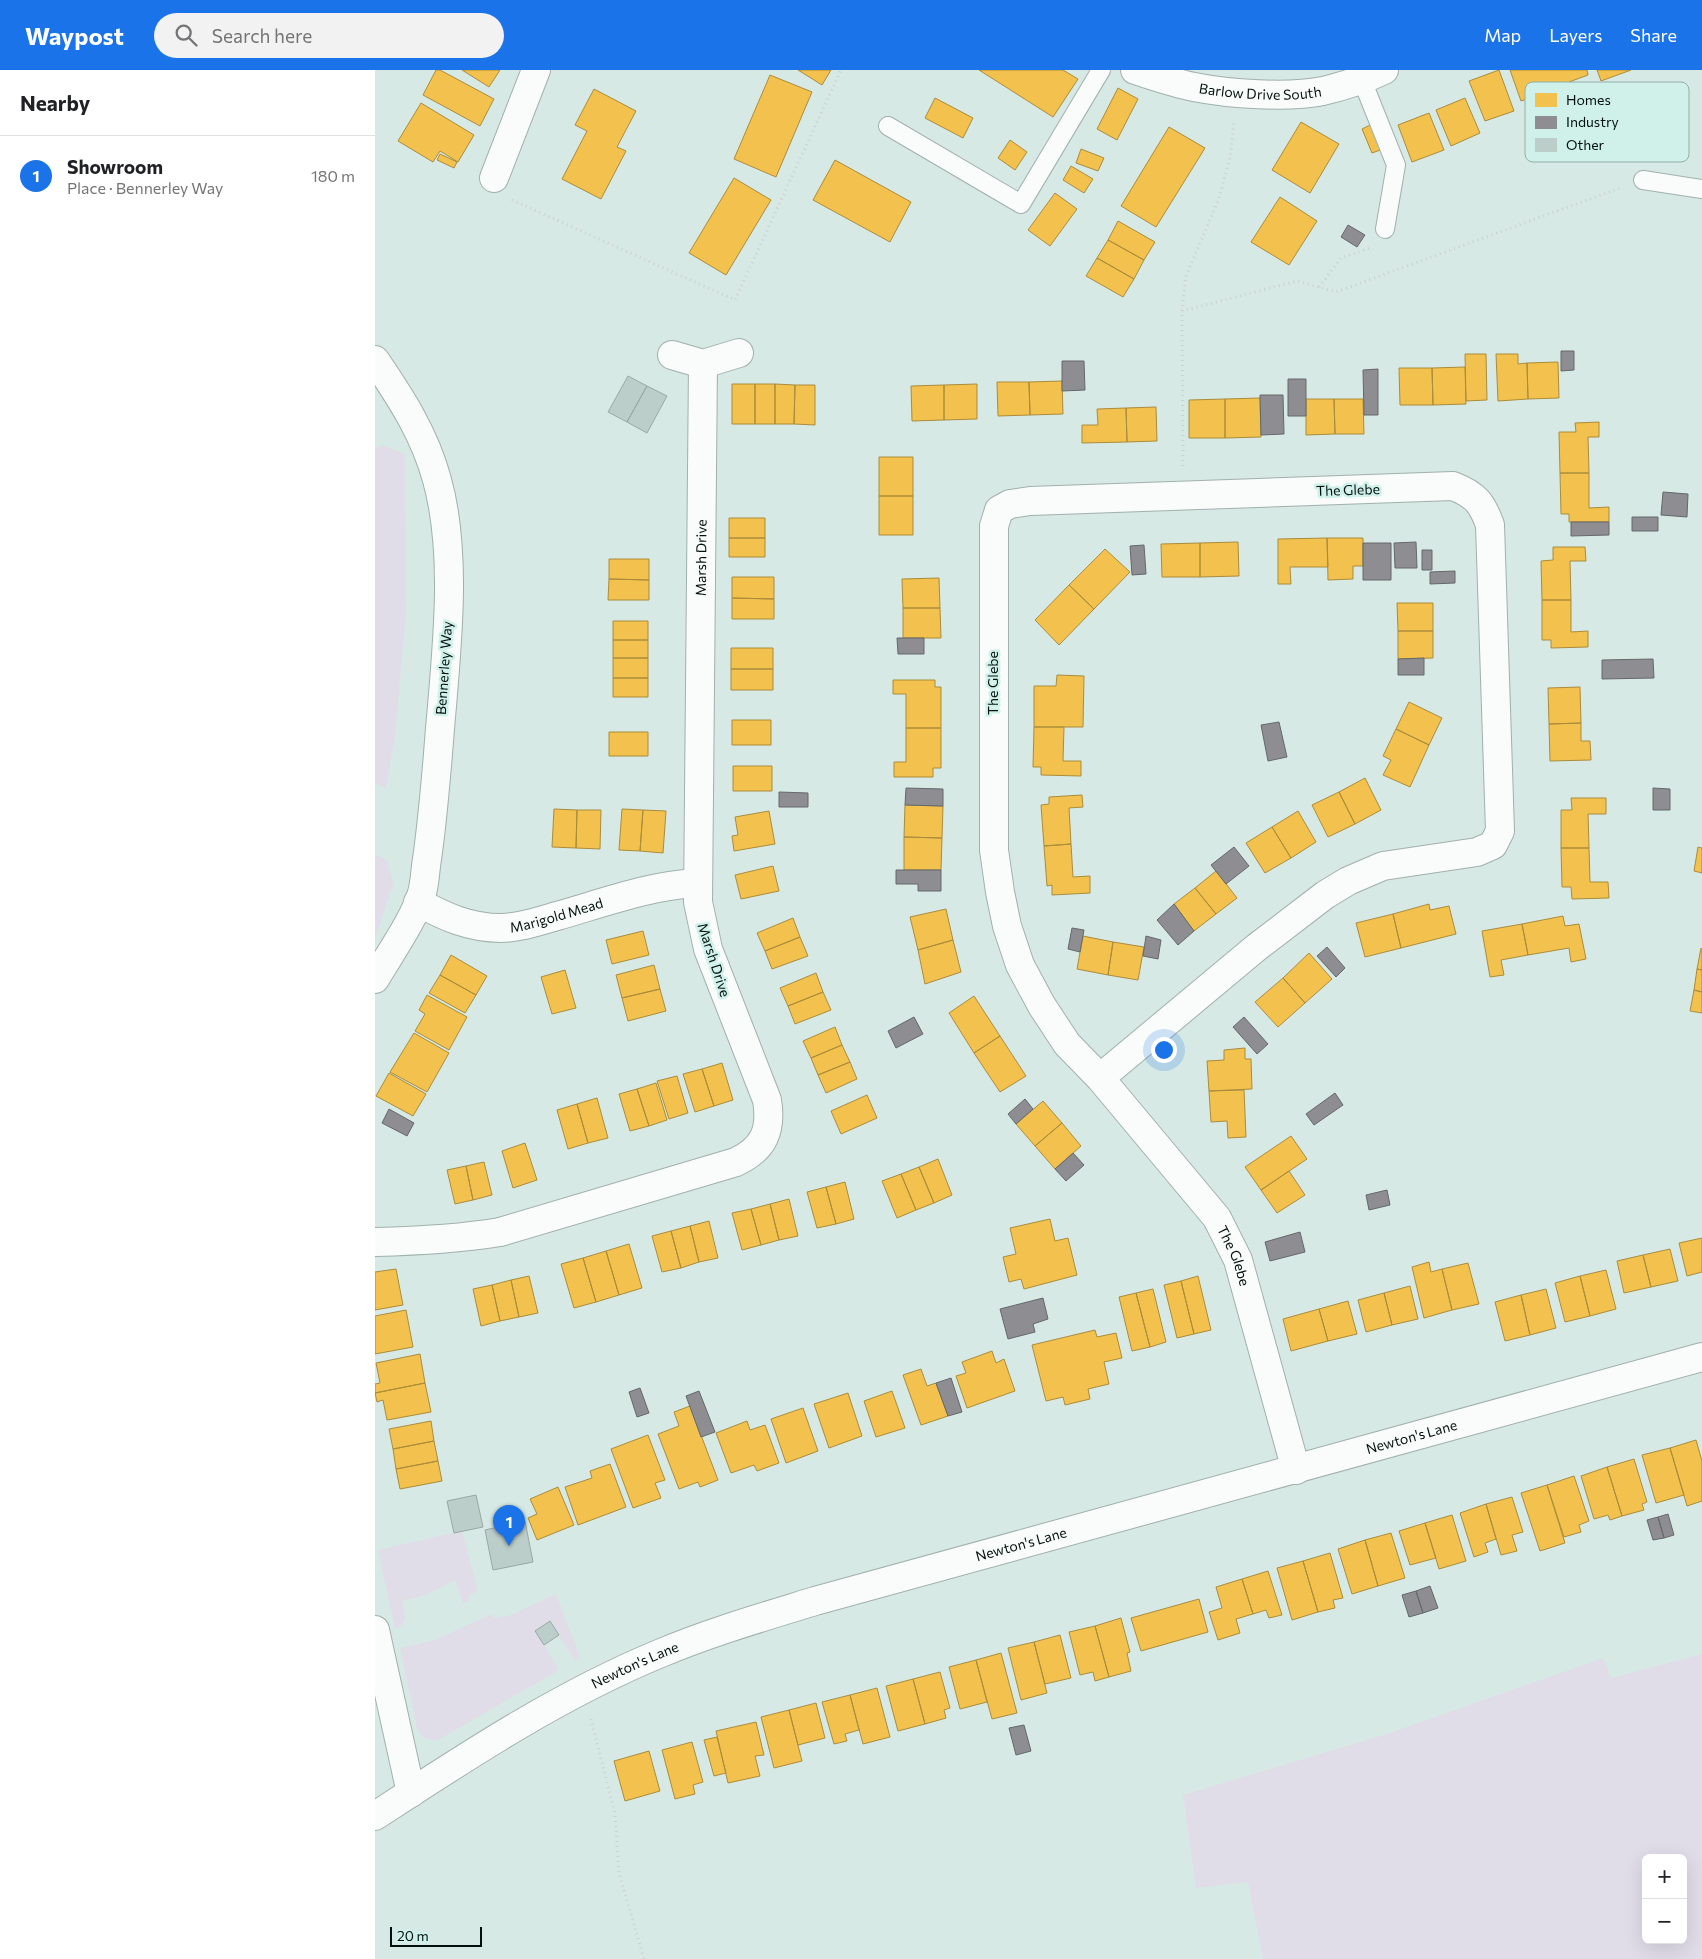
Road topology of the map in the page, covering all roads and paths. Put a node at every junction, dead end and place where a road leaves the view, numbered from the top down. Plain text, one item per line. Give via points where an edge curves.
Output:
1 (536, 70) edge
2 (841, 70) edge
3 (1101, 70) edge
4 (1135, 70) edge
5 (1373, 75) edge
6 (1237, 92) junction
7 (888, 126) dead end
8 (494, 178) joint
9 (1643, 180) joint
10 (1702, 190) edge
11 (1385, 229) joint
12 (1319, 287) junction
13 (1182, 311) junction
14 (739, 353) dead end
15 (672, 355) dead end
16 (375, 360) edge
17 (703, 364) junction
18 (1183, 496) junction
19 (698, 883) junction
20 (418, 902) junction
21 (375, 979) edge
22 (1100, 1078) junction
23 (375, 1242) edge
24 (1702, 1357) edge
25 (1296, 1470) junction
26 (375, 1630) edge
27 (584, 1689) junction
28 (411, 1793) junction
29 (375, 1816) edge
30 (644, 1959) edge

1 - 8 street
2 - 8 path via 735,300 489,190
3 - 7 lane via 1021,204
4 - 6 street, Barlow Drive South via 1194,87
5 - 6 street, Barlow Drive South via 1321,91 1282,94
5 - 11 lane via 1395,165
6 - 13 path via 1230,158 1218,201 1186,276
9 - 10 lane
9 - 12 path via 1336,292
11 - 12 path via 1383,244 1341,258
12 - 13 path via 1297,281
13 - 18 path
14 - 17 street
15 - 17 street
16 - 20 street, Bennerley Way via 401,397 423,438 437,480 446,523 448,616 444,678 432,817 424,881
17 - 19 street, Marsh Drive
18 - 22 street, The Glebe via 1010,504 999,510 994,526 994,850 1000,892 1020,965 1042,1006 1067,1044
18 - 22 street, The Glebe via 1453,486 1477,499 1490,525 1500,831 1493,845 1477,852 1383,866 1325,895 1257,947
19 - 20 street, Marigold Mead via 661,887 503,928 465,924
19 - 23 street, Marsh Drive via 699,914 708,949 767,1100 769,1125 760,1145 750,1155 729,1164 500,1232
20 - 21 street, Bennerley Way
22 - 25 street, The Glebe via 1217,1218 1226,1234 1238,1260
24 - 25 street, Newton's Lane
25 - 27 street, Newton's Lane via 815,1601 715,1632
26 - 28 street
27 - 28 street, Newton's Lane via 500,1736
27 - 30 path via 615,1814 619,1873
28 - 29 street, Newton's Lane

